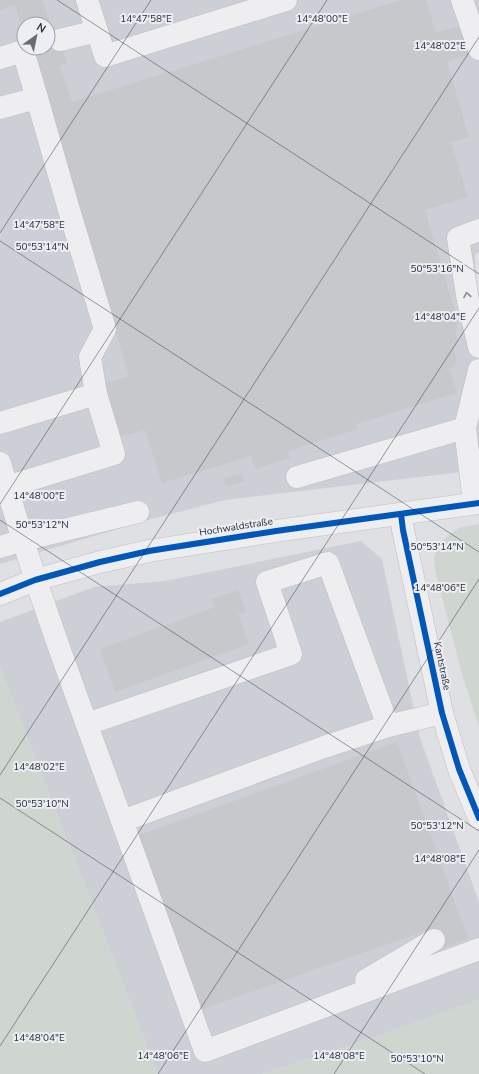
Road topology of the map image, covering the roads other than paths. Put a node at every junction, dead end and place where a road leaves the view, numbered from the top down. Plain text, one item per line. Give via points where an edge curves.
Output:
1 (87, 0) edge
2 (286, 0) edge
3 (462, 0) edge
4 (97, 30) junction
5 (60, 40) dead end
6 (479, 49) edge
7 (0, 58) edge
8 (36, 98) junction
9 (0, 108) edge
10 (479, 230) edge
11 (479, 347) edge
12 (479, 370) edge
13 (96, 394) junction
14 (0, 423) edge
15 (465, 428) junction
16 (0, 463) edge
17 (297, 477) dead end
18 (3, 488) edge
19 (477, 503) edge
20 (138, 512) dead end
21 (401, 514) junction
22 (23, 540) junction
23 (0, 547) edge
24 (36, 580) junction
25 (0, 594) edge
26 (442, 712) junction
27 (86, 724) junction
28 (388, 726) junction
29 (479, 818) edge
30 (122, 821) junction
31 (434, 940) dead end
32 (479, 949) edge
33 (319, 1009) junction

1 - 4 street
2 - 4 street via 105,56
3 - 6 street
4 - 5 street
7 - 8 street via 23,51
8 - 9 street
8 - 13 street via 105,329 90,357
11 -> 10 street via 468,301 458,238
12 - 15 street
13 - 14 street
13 - 18 street via 114,454
15 - 17 street
15 - 19 street
16 - 18 street
18 - 22 street
19 - 21 street, Hochwaldstraße
20 - 22 street
21 - 24 street, Hochwaldstraße via 149,551
21 - 26 street, Kantstraße
22 - 23 street
22 - 24 street
24 - 25 street, Hochwaldstraße
24 - 27 street
26 - 28 street
26 - 29 street, Kantstraße via 459,769
27 - 28 street via 291,654 267,582 328,563
27 - 30 street
28 - 30 street
30 - 33 street via 205,1051
31 - 33 street
32 - 33 street

